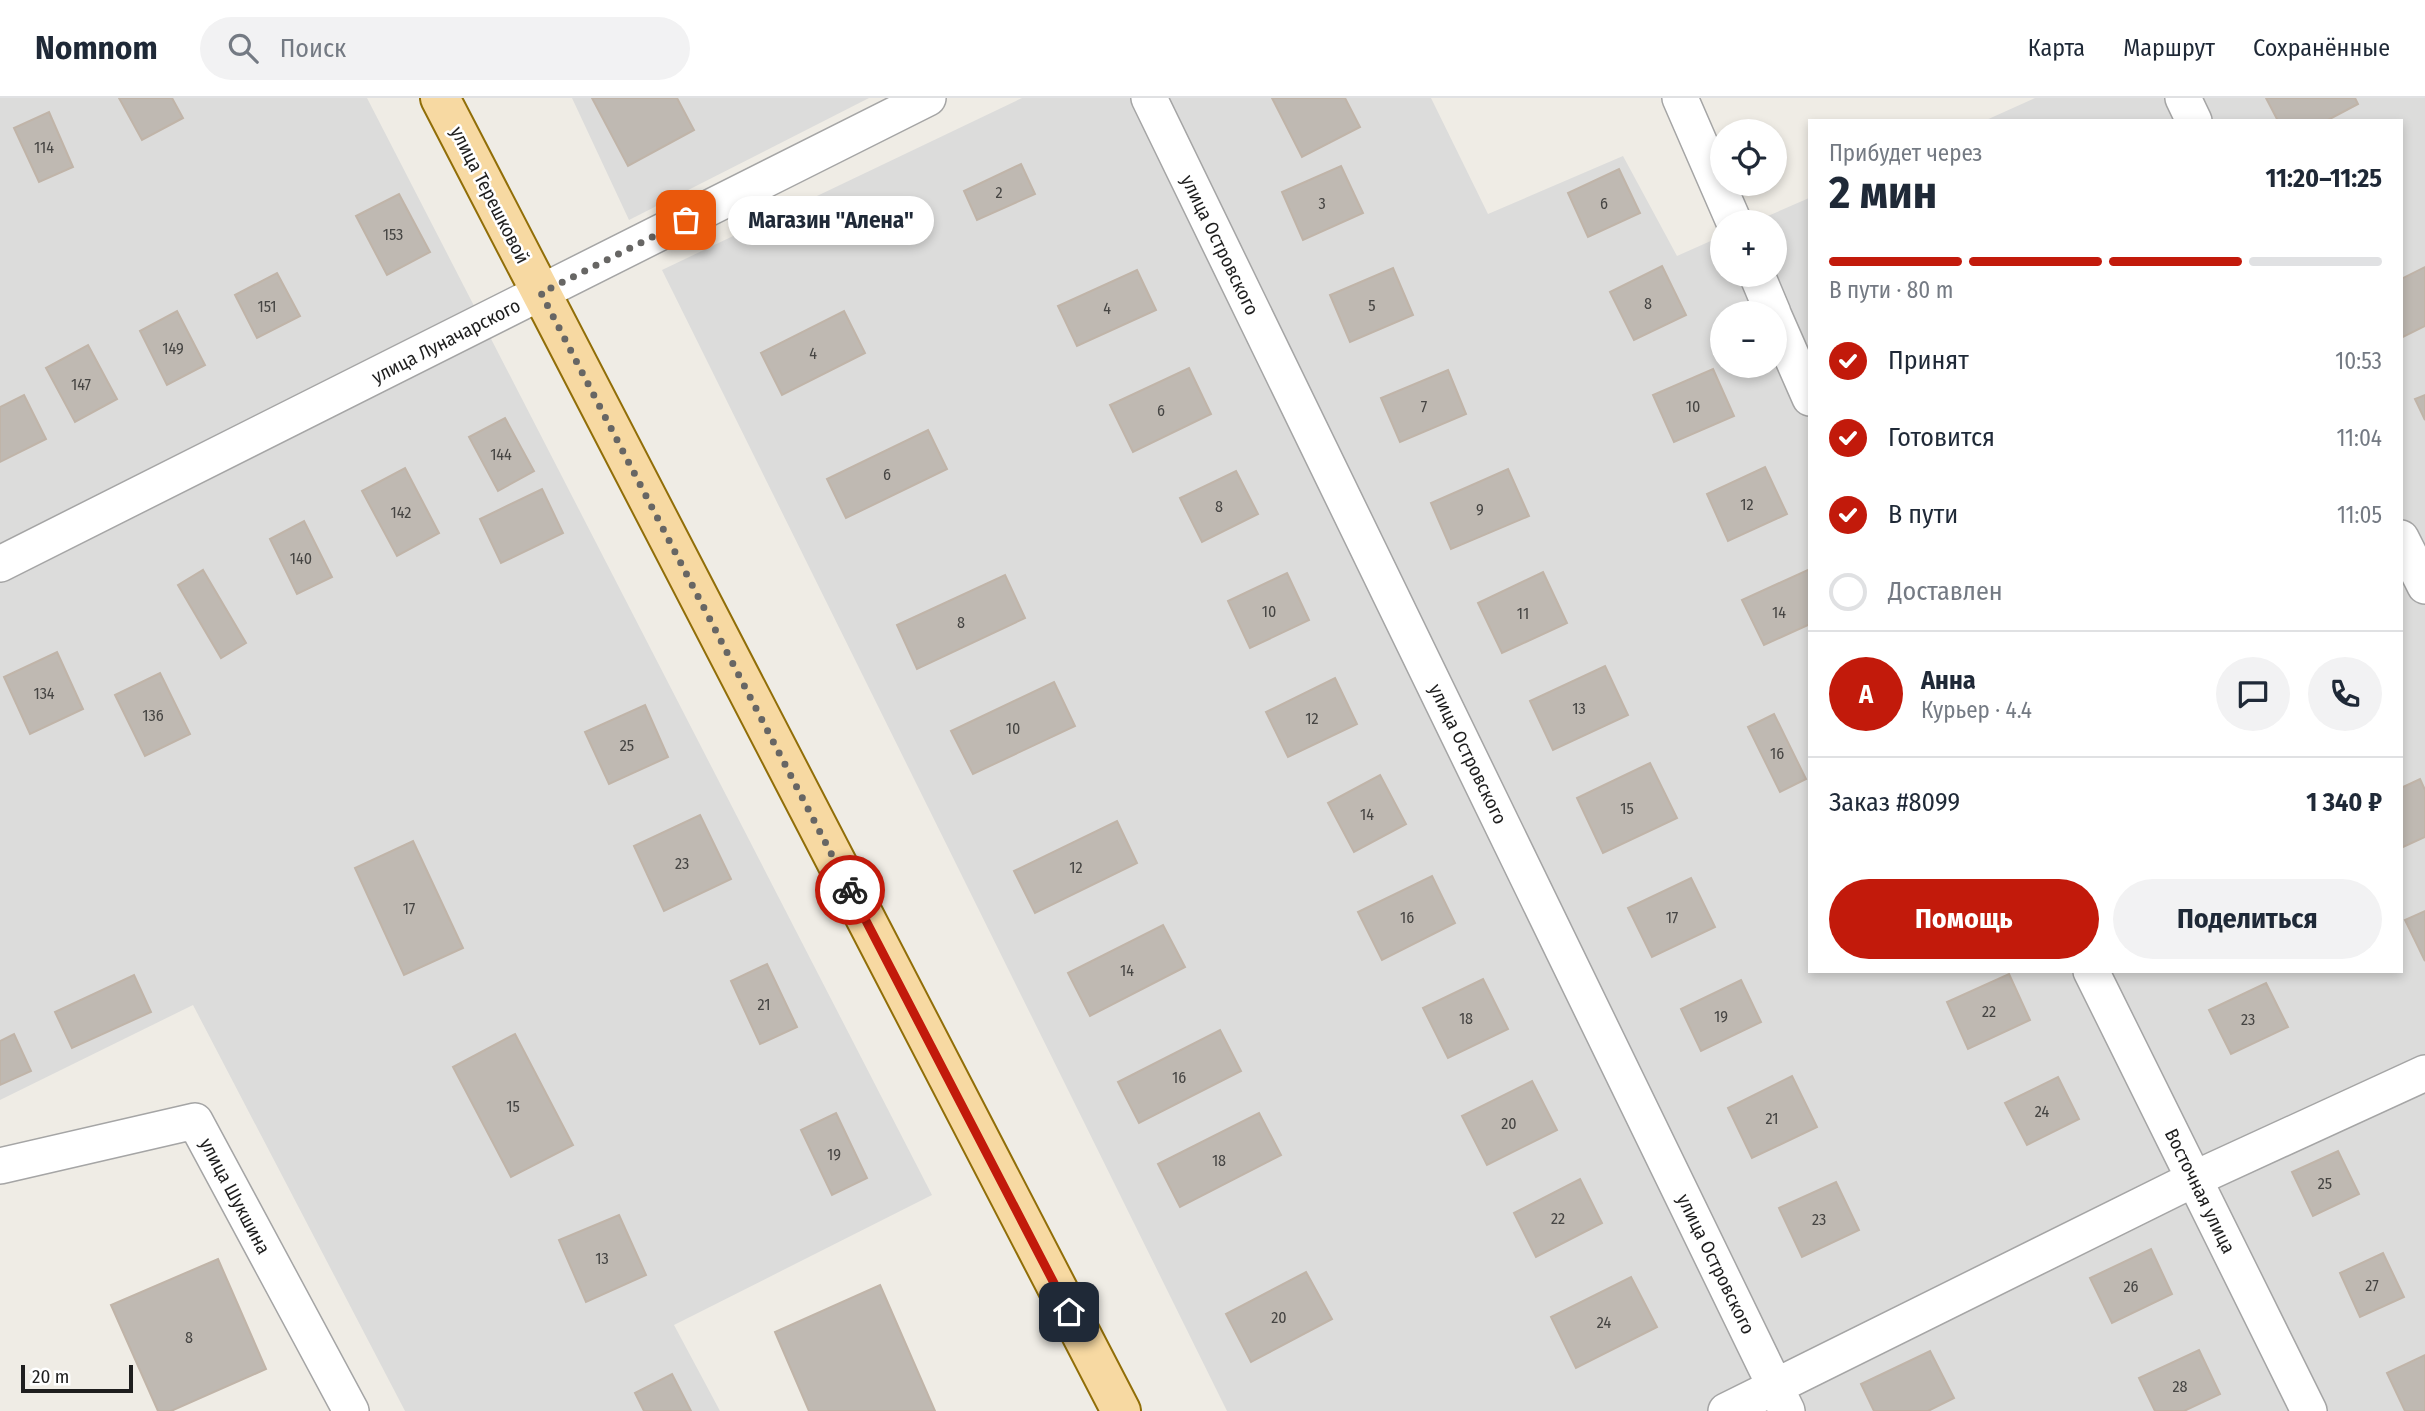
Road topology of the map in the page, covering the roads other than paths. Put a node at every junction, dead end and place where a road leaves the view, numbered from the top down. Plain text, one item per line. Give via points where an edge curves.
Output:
1 (440, 98) edge
2 (928, 98) edge
3 (1149, 98) edge
4 (1680, 98) edge
5 (2183, 98) edge
6 (2193, 119) edge
7 (1729, 210) edge
8 (541, 293) junction
9 (1787, 345) edge
10 (1808, 393) edge
11 (2403, 542) edge
12 (0, 564) edge
13 (2425, 586) edge
14 (2092, 973) edge
15 (2425, 1073) edge
16 (0, 1166) edge
17 (2194, 1179) junction
18 (1782, 1399) edge
19 (351, 1411) edge
20 (1121, 1411) edge
21 (1726, 1411) edge
22 (2309, 1411) edge

1 - 8 main road, улица Терешковой
2 - 8 street, улица Луначарского
3 - 18 street, улица Островского
4 - 7 street
5 - 6 street
8 - 12 street, улица Луначарского
8 - 20 main road, улица Терешковой
9 - 10 street
11 - 13 street
14 - 17 street, Восточная улица
15 - 17 street
16 - 19 street, улица Шукшина via 195,1121
17 - 18 street
17 - 22 street, Восточная улица
18 - 21 street

